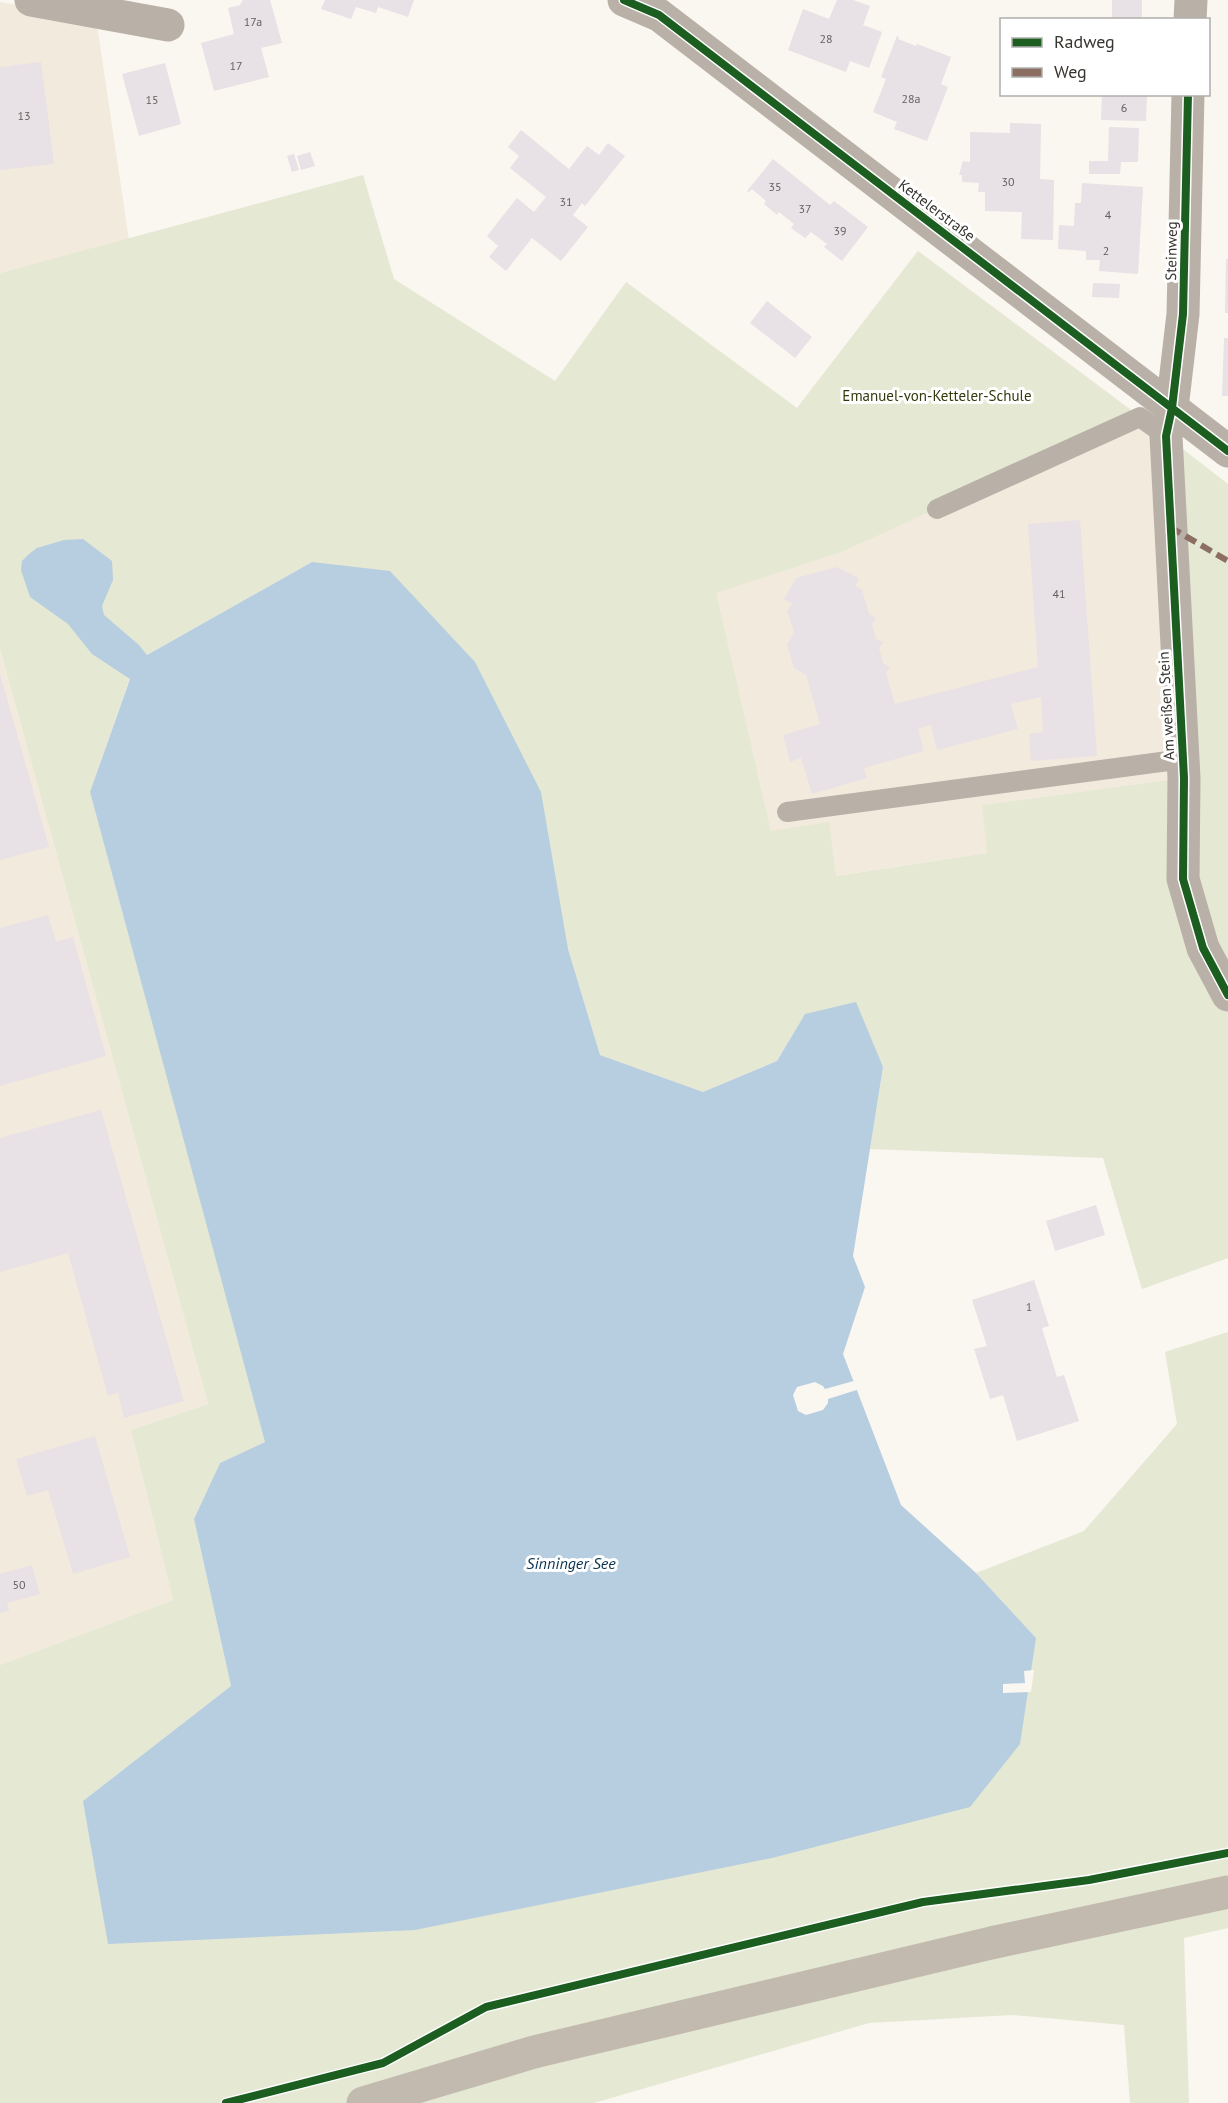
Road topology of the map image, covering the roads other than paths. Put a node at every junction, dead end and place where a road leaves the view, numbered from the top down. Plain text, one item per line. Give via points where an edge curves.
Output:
1 (31, 0) edge
2 (624, 0) edge
3 (1191, 0) edge
4 (1190, 18) edge
5 (168, 25) dead end
6 (1188, 96) edge
7 (1169, 422) junction
8 (1228, 451) edge
9 (937, 509) dead end
10 (1183, 759) junction
11 (787, 812) dead end
12 (1228, 995) edge
13 (1228, 1892) edge
14 (363, 2103) edge

1 - 5 street
2 - 7 street, Kettelerstraße via 659,15
3 - 4 street
6 - 7 street, Steinweg via 1183,314
7 - 8 street, Kettelerstraße
7 - 9 lane via 1140,417
7 - 10 street, Am weißen Stein
10 - 11 lane
10 - 12 street, Am weißen Stein via 1183,879 1203,948
13 - 14 main road via 991,1942 545,2049

